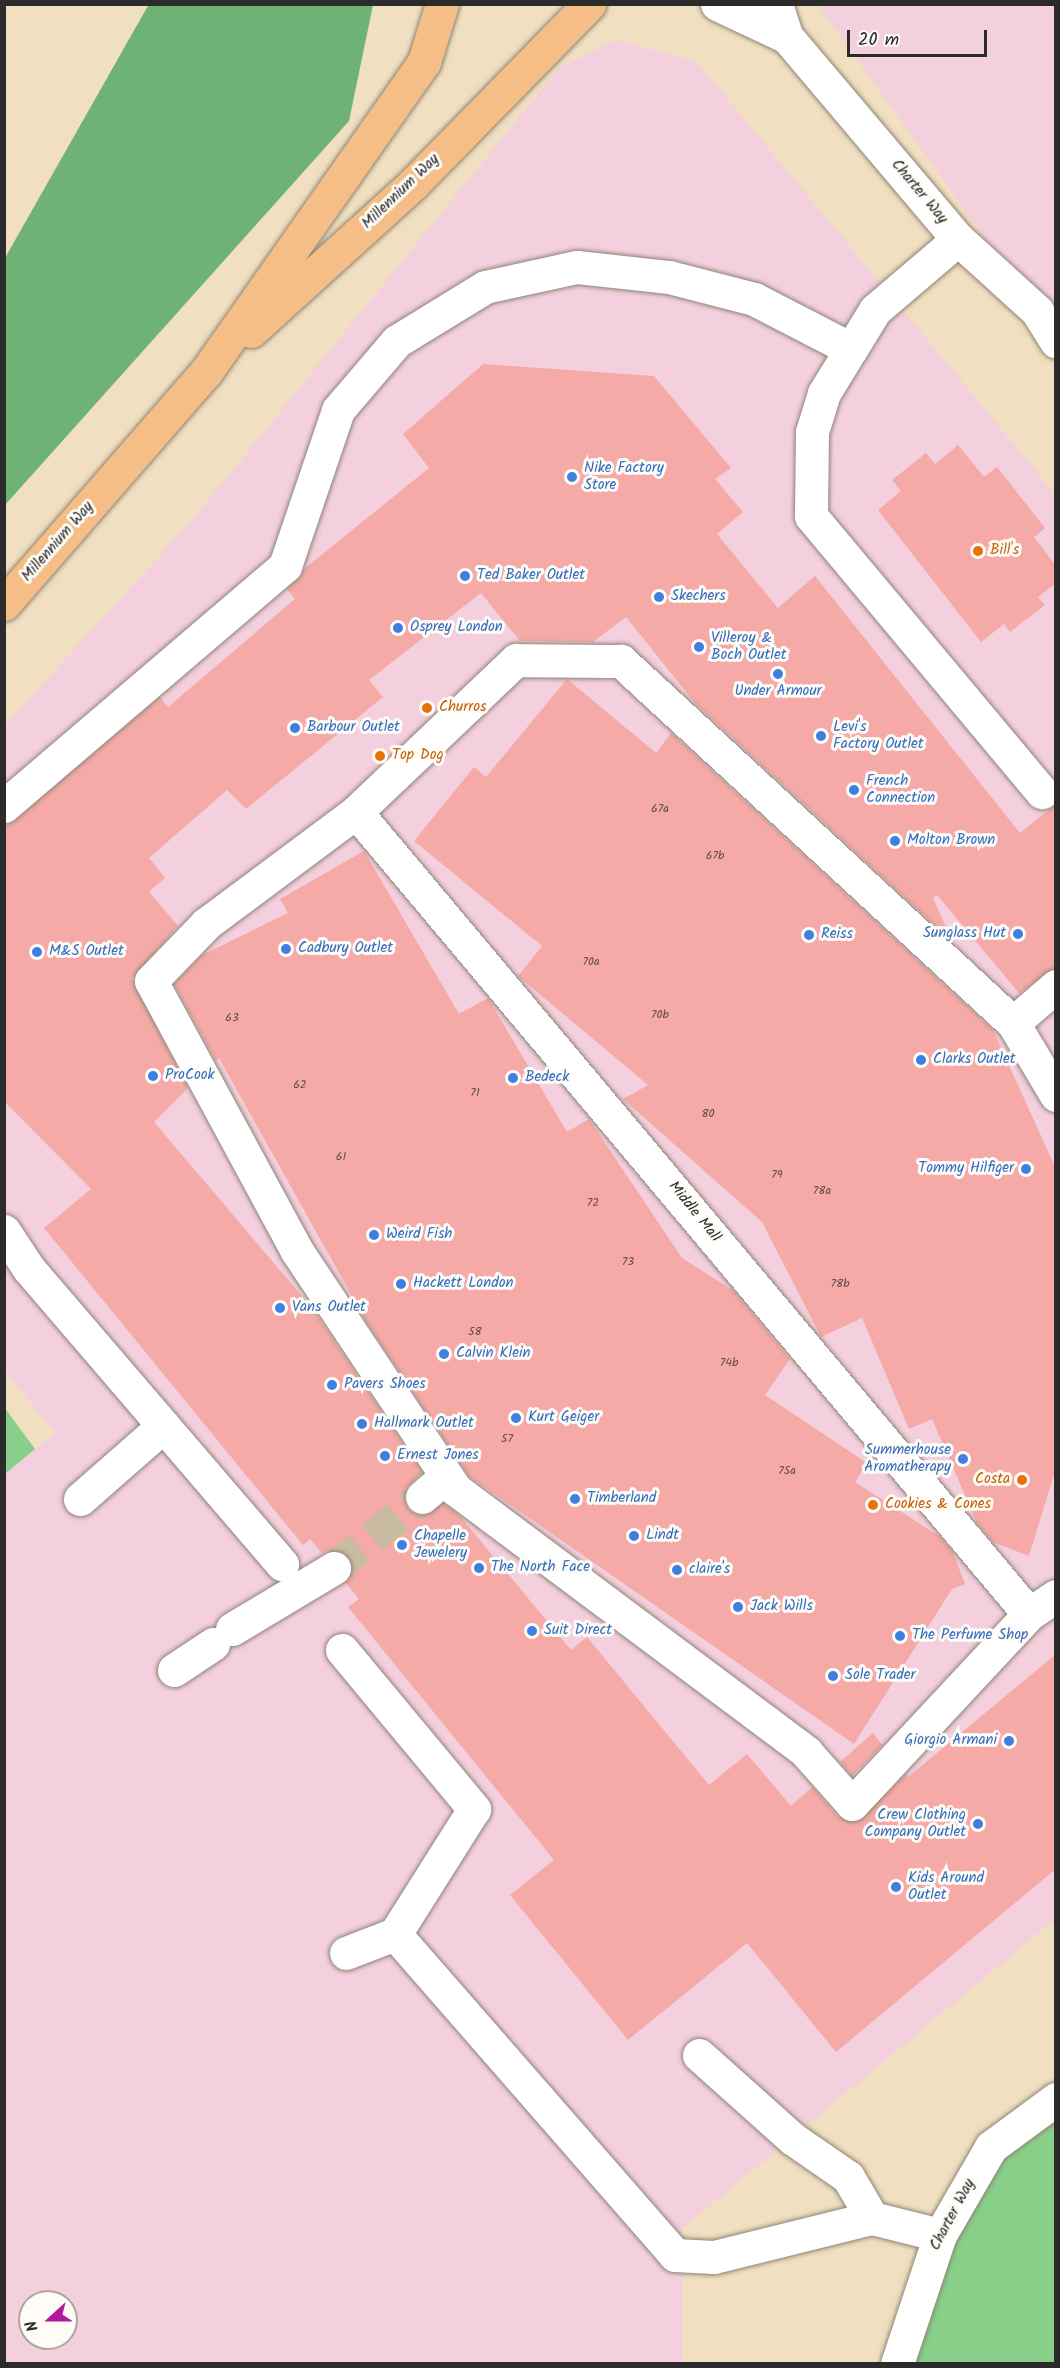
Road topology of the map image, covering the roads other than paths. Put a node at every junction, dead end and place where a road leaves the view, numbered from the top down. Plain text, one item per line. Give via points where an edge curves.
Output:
1 (442, 4) edge
2 (589, 4) edge
3 (717, 4) edge
4 (776, 4) edge
5 (788, 37) junction
6 (958, 239) junction
7 (1046, 303) edge
8 (1056, 342) edge
9 (851, 349) junction
10 (206, 372) junction
11 (4, 604) edge
12 (1042, 792) dead end
13 (4, 806) edge
14 (356, 812) junction
15 (1056, 986) edge
16 (1013, 1023) junction
17 (1056, 1095) edge
18 (4, 1231) edge
19 (163, 1426) junction
20 (446, 1476) junction
21 (422, 1497) tunnel mouth
22 (80, 1499) dead end
23 (282, 1564) dead end
24 (334, 1568) tunnel mouth
25 (1056, 1596) edge
26 (1029, 1614) junction
27 (342, 1650) dead end
28 (174, 1670) dead end
29 (395, 1934) junction
30 (346, 1953) dead end
31 (699, 2055) dead end
32 (1056, 2099) edge
33 (872, 2218) junction
34 (940, 2235) junction
35 (897, 2364) edge

1 - 10 main road, Millennium Way via 424,62
2 - 10 main road, Millennium Way via 413,184
3 - 5 street, Charter Way
4 - 5 street, Charter Way
5 - 6 street, Charter Way
6 - 7 street, Charter Way
6 - 9 street via 875,309
7 - 8 street, Charter Way
9 - 12 street via 824,393 812,432 811,516
9 - 13 street via 754,299 669,277 577,267 485,287 397,341 338,410 285,566
10 - 11 main road, Millennium Way
14 - 16 street via 516,660 621,661
14 - 20 street via 206,924 151,981 297,1251
14 - 26 street, Middle Mall via 990,1562
15 - 16 street
16 - 17 street
18 - 19 street via 29,1269
19 - 22 street
19 - 23 street
20 - 21 street
20 - 26 street via 455,1490 806,1752 852,1804
24 - 28 street
25 - 26 street
27 - 29 street via 474,1809
29 - 30 street
29 - 33 street via 675,2255 714,2257
31 - 33 street via 793,2139 848,2177
32 - 34 street, Charter Way via 991,2147
33 - 34 street
34 - 35 street, Charter Way

